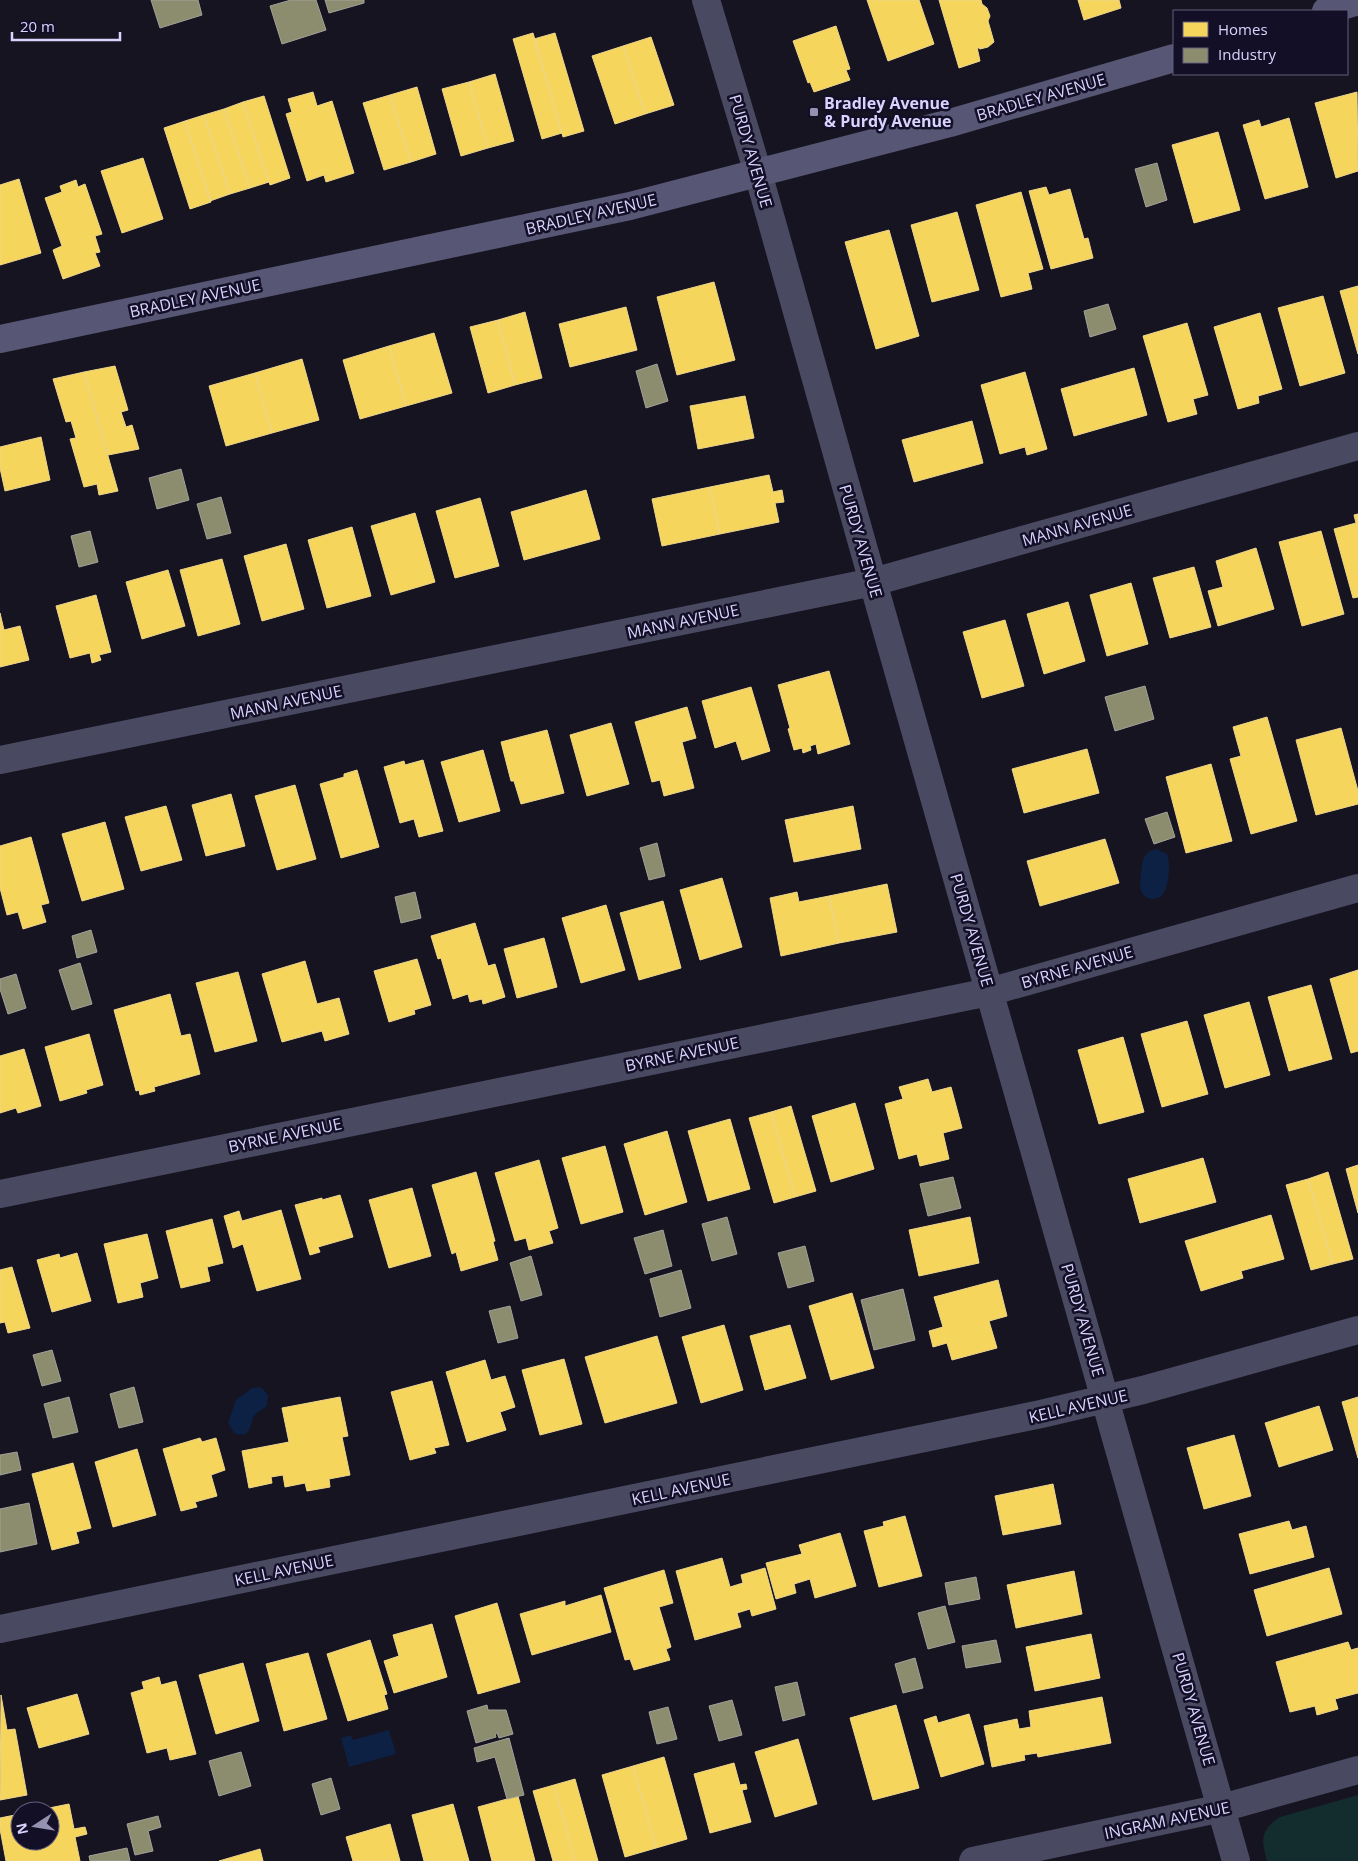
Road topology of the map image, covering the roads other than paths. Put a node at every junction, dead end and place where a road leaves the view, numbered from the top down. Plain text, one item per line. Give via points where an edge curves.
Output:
1 (706, 0) edge
2 (1358, 1) edge
3 (1329, 10) edge
4 (1173, 58) edge
5 (758, 173) junction
6 (0, 339) edge
7 (1358, 446) edge
8 (873, 582) junction
9 (0, 760) edge
10 (1358, 888) edge
11 (989, 992) junction
12 (0, 1194) edge
13 (1358, 1330) edge
14 (1106, 1400) junction
15 (0, 1629) edge
16 (1358, 1770) edge
17 (1222, 1808) junction
18 (973, 1861) edge
19 (1236, 1861) edge

1 - 5 street, PURDY AVENUE
2 - 3 street
4 - 5 street, BRADLEY AVENUE via 950,123
5 - 6 street, BRADLEY AVENUE via 620,208
5 - 8 street, PURDY AVENUE
7 - 8 street, MANN AVENUE
8 - 9 street, MANN AVENUE
8 - 11 street, PURDY AVENUE
10 - 11 street, BYRNE AVENUE
11 - 12 street, BYRNE AVENUE
11 - 14 street, PURDY AVENUE
13 - 14 street, KELL AVENUE
14 - 15 street, KELL AVENUE
14 - 17 street, PURDY AVENUE
16 - 17 street, INGRAM AVENUE
17 - 18 street, INGRAM AVENUE
17 - 19 street, PURDY AVENUE

